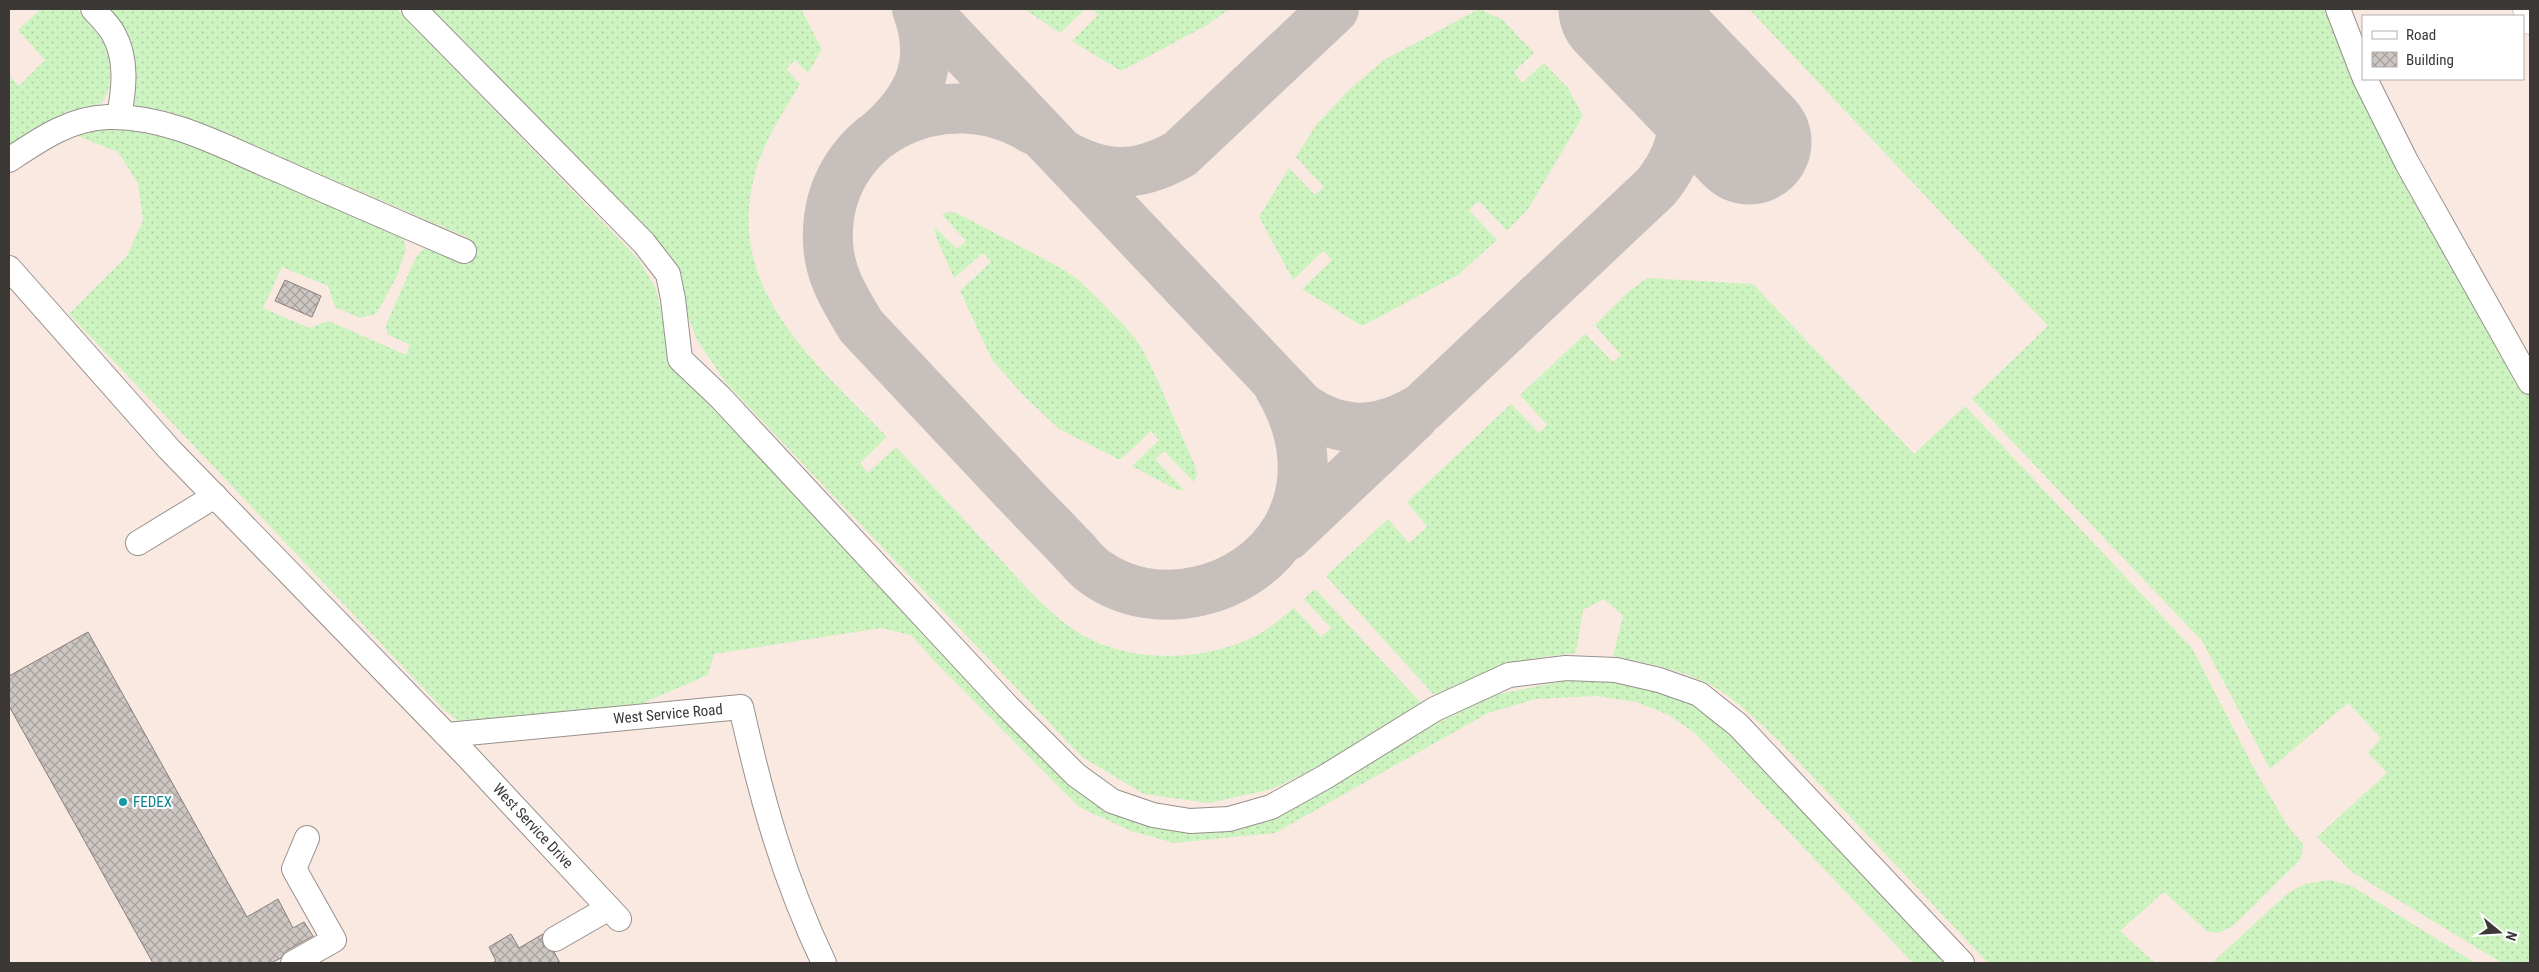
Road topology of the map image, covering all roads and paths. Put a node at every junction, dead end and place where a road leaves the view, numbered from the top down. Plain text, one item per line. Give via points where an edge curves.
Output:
1 (93, 9) edge
2 (414, 9) edge
3 (2338, 9) edge
4 (2527, 9) edge
5 (2530, 20) edge
6 (2362, 71) edge
7 (2366, 80) edge
8 (119, 117) junction
9 (9, 160) edge
10 (464, 251) dead end
11 (9, 268) edge
12 (2530, 382) edge
13 (215, 496) junction
14 (138, 543) dead end
15 (447, 735) junction
16 (307, 838) dead end
17 (555, 939) dead end
18 (293, 963) edge
19 (824, 963) edge
20 (1962, 963) edge

1 - 8 street via 113,33 124,62 124,91
2 - 20 street via 644,243 668,274 680,359 721,398 1008,707 1076,775 1112,801 1153,815 1190,820 1229,819 1271,807 1435,709 1509,675 1566,668 1616,670 1699,694 1738,725
3 - 6 street
4 - 5 main road
7 - 12 street via 2407,163
8 - 9 street via 81,120 48,134
8 - 10 street via 146,119 207,140
11 - 13 street, West Service Drive
13 - 14 street
13 - 15 street, West Service Drive
15 - 17 street, West Service Drive via 614,913
15 - 19 street, West Service Road via 740,707 772,836 793,894
16 - 18 street via 294,869 334,940

